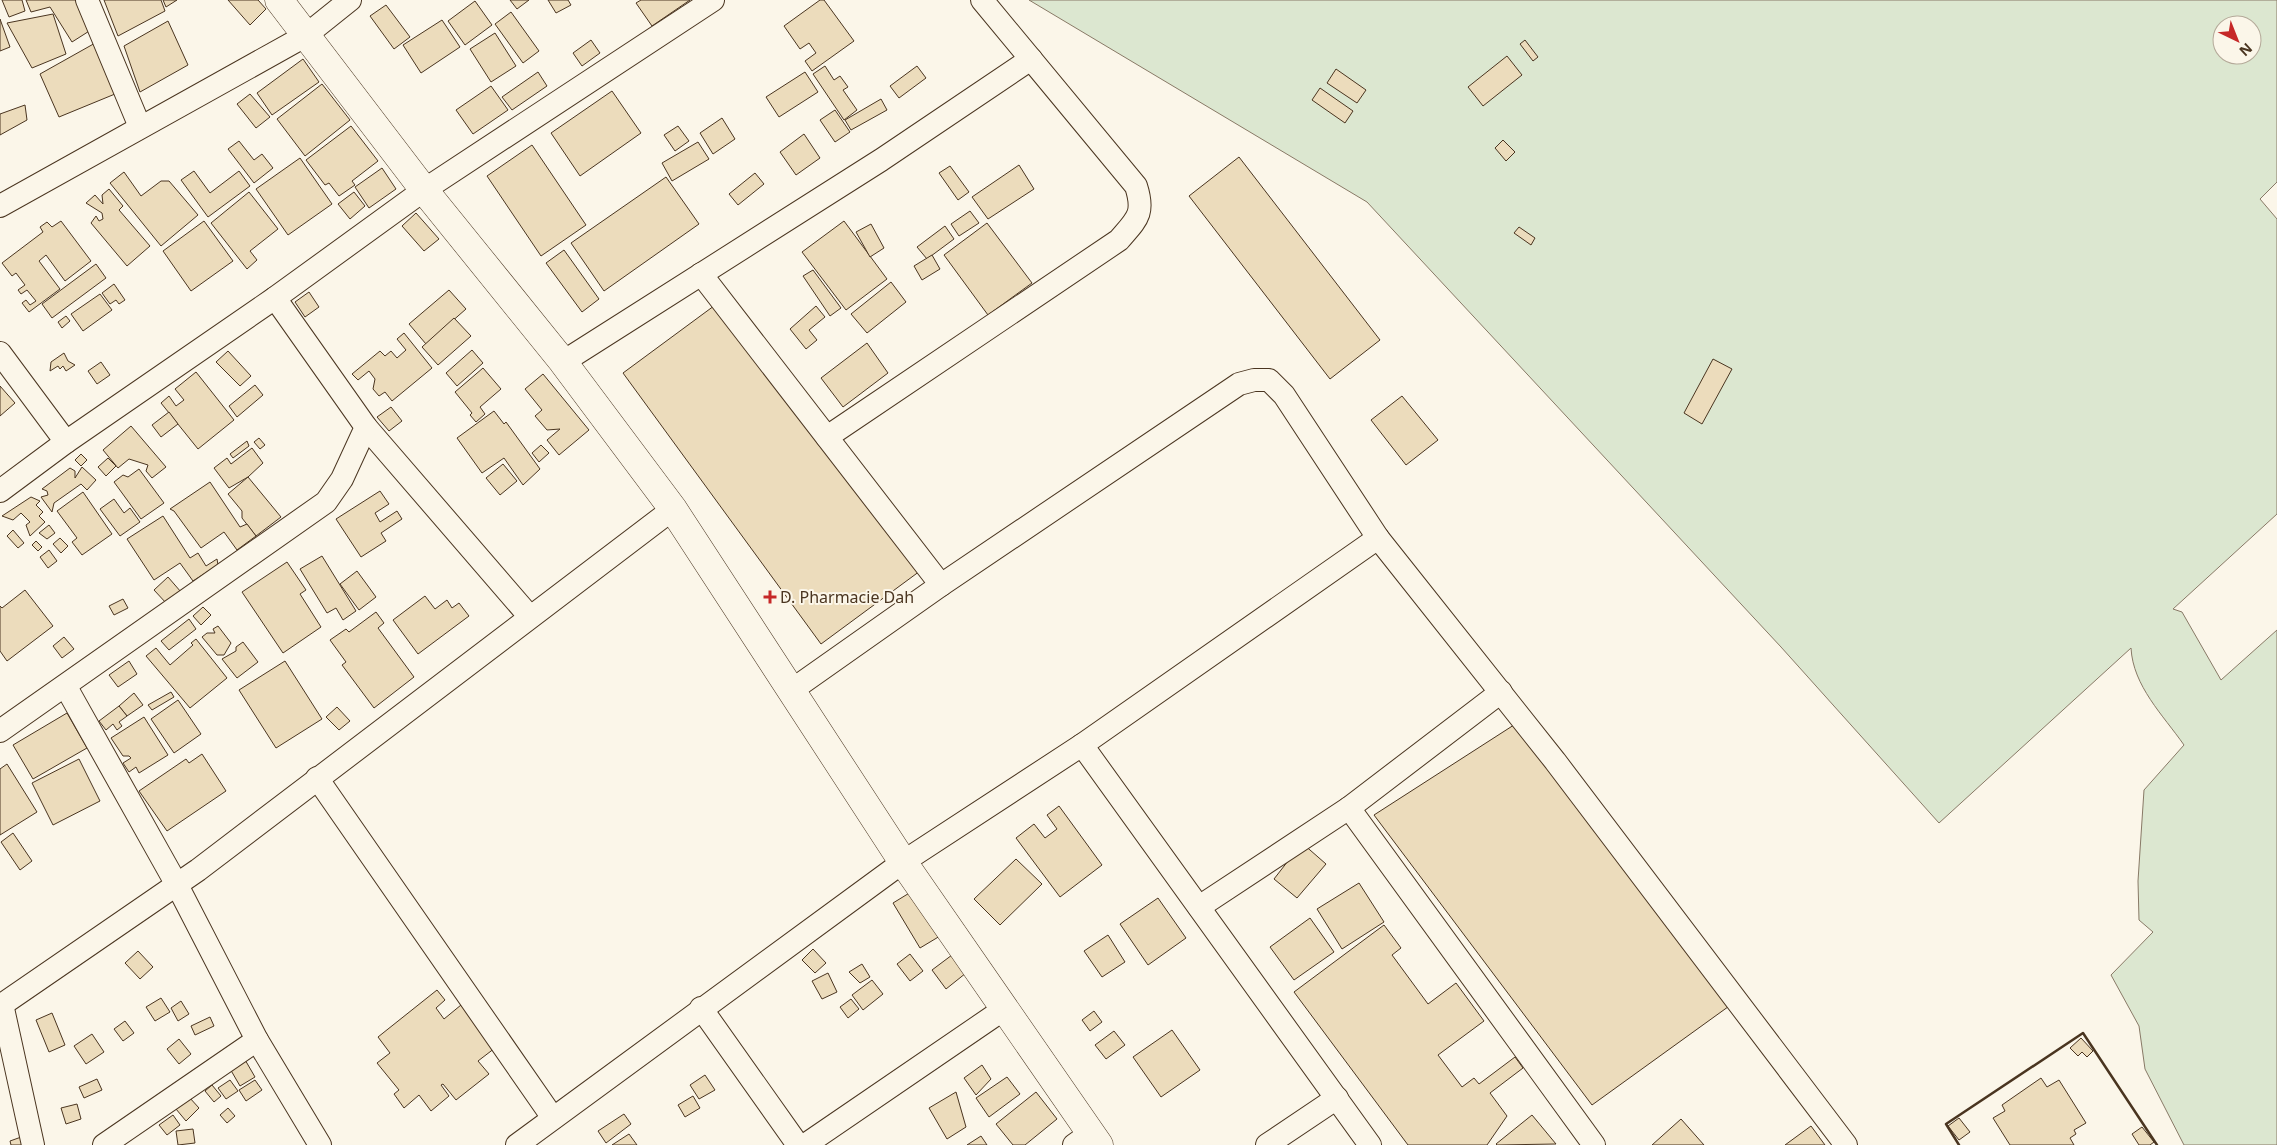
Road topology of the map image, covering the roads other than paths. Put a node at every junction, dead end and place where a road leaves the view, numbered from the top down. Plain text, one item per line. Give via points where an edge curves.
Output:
1 (87, 0) edge
2 (279, 0) edge
3 (350, 0) edge
4 (714, 0) edge
5 (982, 0) edge
6 (305, 36) junction
7 (1031, 59) junction
8 (140, 127) junction
9 (424, 190) junction
10 (0, 206) edge
11 (701, 274) junction
12 (275, 298) junction
13 (0, 353) edge
14 (563, 362) junction
15 (366, 428) junction
16 (827, 437) junction
17 (66, 442) junction
18 (0, 491) edge
19 (673, 509) junction
20 (1378, 538) junction
21 (941, 585) junction
22 (530, 617) junction
23 (66, 687) junction
24 (792, 690) junction
25 (1501, 692) junction
26 (0, 731) edge
27 (1082, 745) junction
28 (317, 778) junction
29 (1349, 808) junction
30 (903, 862) junction
31 (177, 884) junction
32 (1199, 908) junction
33 (1, 1005) edge
34 (701, 1008) junction
35 (1004, 1009) junction
36 (257, 1040) junction
37 (1337, 1098) junction
38 (553, 1118) junction
39 (1088, 1141) edge
40 (33, 1145) edge
41 (104, 1145) edge
42 (320, 1145) edge
43 (516, 1145) edge
44 (798, 1145) edge
45 (805, 1145) edge
46 (1267, 1145) edge
47 (1370, 1145) edge
48 (1594, 1145) edge
49 (1846, 1145) edge

1 - 8 street
2 - 6 main road
3 - 6 street
4 - 9 street
5 - 7 street
6 - 8 street
6 - 9 main road
7 - 11 street via 881,160
7 - 16 street via 1136,186 1142,204 1136,221 1119,240
8 - 10 street
9 - 12 street
9 - 14 main road
11 - 14 street
11 - 16 street
12 - 15 street
12 - 17 street
13 - 17 street
14 - 19 main road
15 - 22 street
15 - 23 street via 342,480 326,502
16 - 21 street
17 - 18 street
19 - 22 street
19 - 24 main road
20 - 21 street via 1284,395 1268,380 1254,380 1239,384
20 - 25 street
20 - 27 street
21 - 24 street
22 - 28 street
23 - 26 street
23 - 31 street
24 - 30 main road
25 - 29 street
25 - 49 street
27 - 30 street
27 - 32 street
28 - 31 street
28 - 38 street
29 - 32 street
29 - 48 street
30 - 34 street
30 - 35 main road
31 - 33 street
31 - 36 street
32 - 37 street
33 - 40 street
34 - 38 street
34 - 44 street
35 - 39 main road
35 - 45 street
36 - 41 street
36 - 42 street
37 - 46 street
37 - 47 street
38 - 43 street

